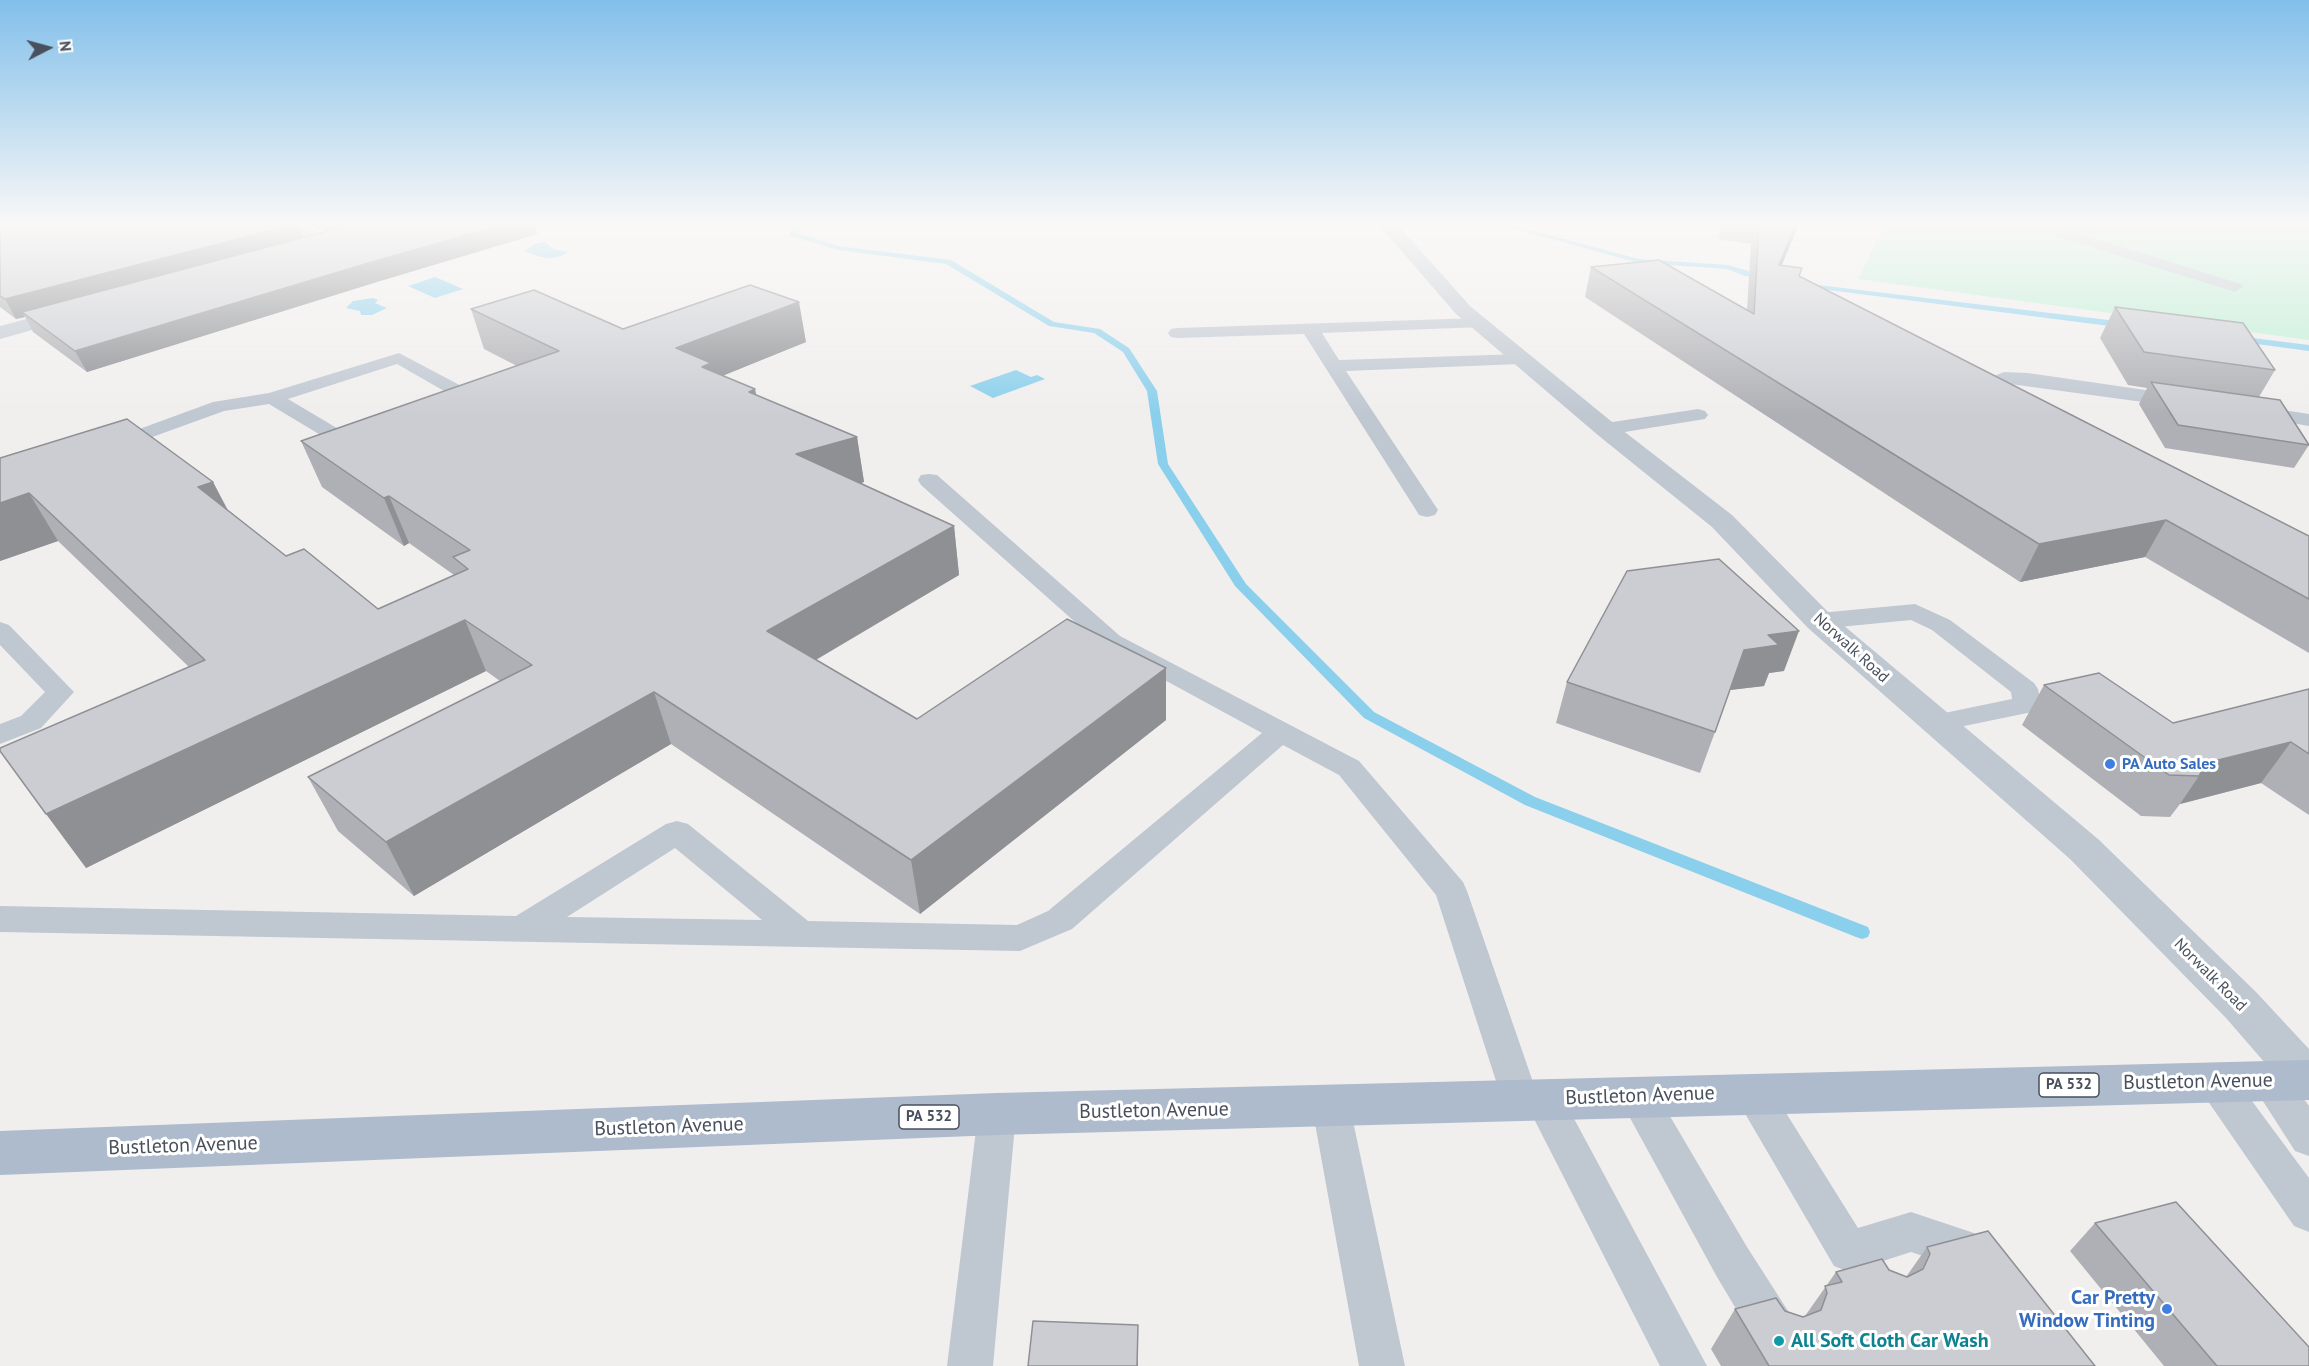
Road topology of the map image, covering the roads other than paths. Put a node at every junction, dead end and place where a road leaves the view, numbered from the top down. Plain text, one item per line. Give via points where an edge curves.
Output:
1 (1443, 288) edge
2 (91, 308) edge
3 (1478, 323) junction
4 (1310, 329) junction
5 (0, 333) edge
6 (1177, 333) dead end
7 (1520, 358) junction
8 (1334, 366) junction
9 (272, 398) junction
10 (2036, 405) edge
11 (2204, 405) edge
12 (459, 410) edge
13 (2239, 410) edge
14 (1698, 415) dead end
15 (2309, 420) edge
16 (1605, 429) junction
17 (375, 440) edge
18 (88, 454) edge
19 (929, 480) dead end
20 (1427, 510) dead end
21 (1819, 621) junction
22 (0, 630) edge
23 (1935, 723) junction
24 (1281, 732) junction
25 (0, 735) edge
26 (0, 919) edge
27 (521, 928) junction
28 (801, 934) junction
29 (2295, 1080) edge
30 (2216, 1082) junction
31 (1752, 1093) junction
32 (1637, 1096) junction
33 (1531, 1100) junction
34 (1331, 1107) junction
35 (997, 1114) junction
36 (2309, 1138) edge
37 (15, 1152) edge
38 (2309, 1212) edge
39 (2004, 1277) edge
40 (1776, 1332) edge
41 (969, 1366) edge
42 (1382, 1366) edge
43 (1684, 1366) edge

1 - 3 street, Norwalk Road
2 - 5 street
3 - 4 lane
3 - 7 street, Norwalk Road
4 - 6 lane
4 - 8 lane
7 - 8 lane
7 - 16 street, Norwalk Road
8 - 20 lane
9 - 12 lane via 399,358 479,403
9 - 17 lane via 354,447
9 - 18 lane via 220,406
10 - 11 lane via 1994,383 2004,378 2028,379
13 - 15 lane
14 - 16 lane
16 - 21 street, Norwalk Road via 1722,521
19 - 24 lane via 1111,641
21 - 23 street, Norwalk Road
21 - 23 lane via 1915,612 1941,625 2025,689 2027,705
22 - 25 lane via 60,692 31,722
23 - 29 street, Norwalk Road via 2084,849 2241,1005
24 - 28 lane via 1060,920 1020,938
24 - 33 lane via 1349,768 1451,891
26 - 27 lane
27 - 28 lane
27 - 28 lane via 677,832
29 - 30 main road, Bustleton Avenue / PA 532
29 - 36 lane
30 - 31 main road, Bustleton Avenue / PA 532
30 - 38 lane
31 - 32 main road, Bustleton Avenue / PA 532
31 - 39 lane via 1860,1268 1911,1232 1959,1248
32 - 33 main road, Bustleton Avenue / PA 532
32 - 40 lane
33 - 34 main road, Bustleton Avenue / PA 532
33 - 43 lane
34 - 35 main road, Bustleton Avenue / PA 532
34 - 42 lane
35 - 37 main road, Bustleton Avenue / PA 532
35 - 41 lane

